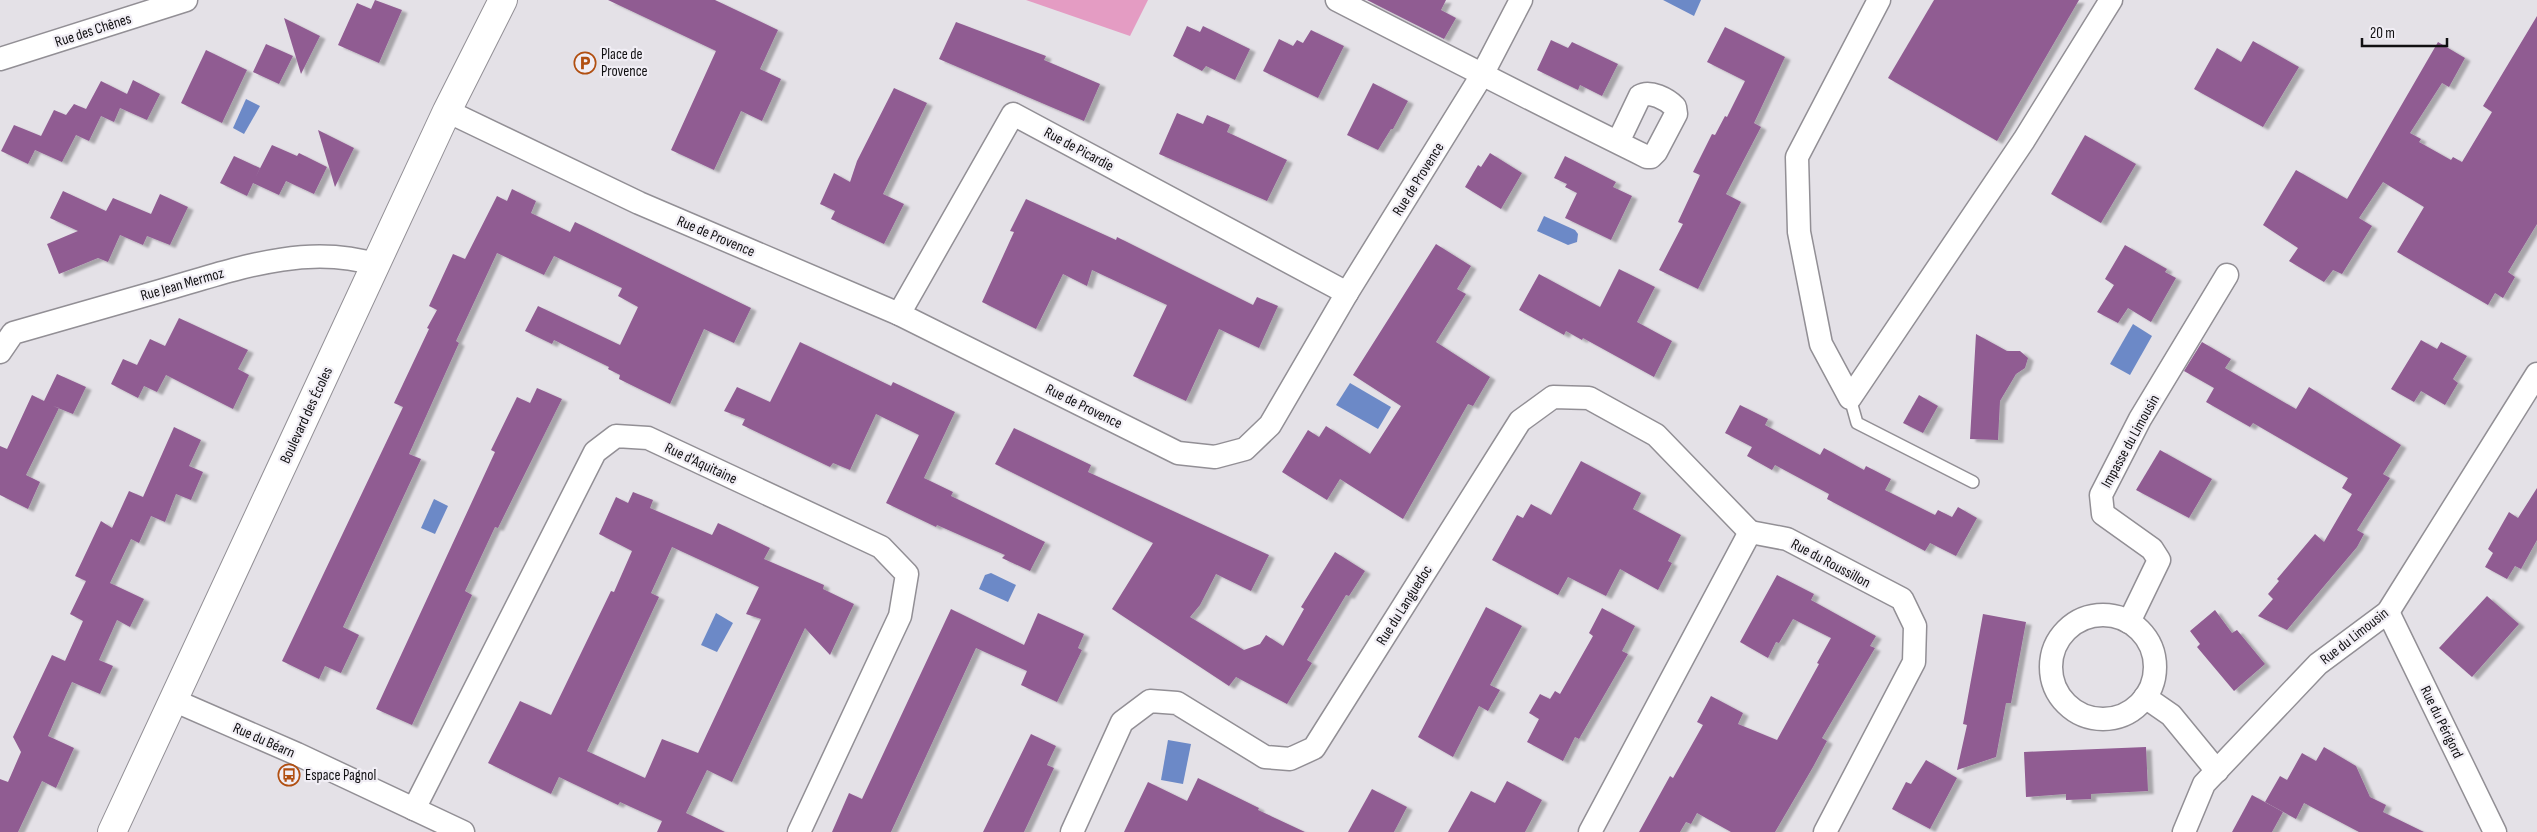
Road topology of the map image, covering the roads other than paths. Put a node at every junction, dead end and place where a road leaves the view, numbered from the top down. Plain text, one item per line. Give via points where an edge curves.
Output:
1 (186, 0) edge
2 (1337, 0) edge
3 (1521, 0) edge
4 (1879, 0) edge
5 (2111, 0) edge
6 (497, 2) edge
7 (0, 59) edge
8 (1482, 75) junction
9 (447, 111) junction
10 (1618, 142) dead end
11 (377, 265) junction
12 (2226, 276) dead end
13 (1347, 294) junction
14 (899, 314) junction
15 (0, 352) edge
16 (2537, 374) edge
17 (1850, 398) junction
18 (1973, 482) dead end
19 (1750, 532) junction
20 (2388, 612) junction
21 (2129, 622) junction
22 (2145, 697) junction
23 (173, 700) junction
24 (2217, 771) junction
25 (414, 809) junction
26 (112, 832) edge
27 (463, 832) edge
28 (799, 832) edge
29 (1072, 832) edge
30 (1590, 832) edge
31 (1825, 832) edge
32 (2184, 832) edge
33 (2495, 832) edge

1 - 7 street, Rue des Chênes
2 - 8 street
3 - 8 street, Rue de Provence
4 - 17 street via 1797,157 1799,232 1821,344
5 - 17 street via 2024,140
6 - 9 street, Boulevard des Écoles
8 - 10 street
8 - 13 street, Rue de Provence
9 - 11 street, Boulevard des Écoles
9 - 14 street, Rue de Provence via 639,202
11 - 15 street, Rue Jean Mermoz via 356,258 321,256 259,262 13,333
11 - 23 street, Boulevard des Écoles
12 - 21 street, Impasse du Limousin via 2140,419 2100,495 2103,514 2152,549 2159,560
13 - 14 street, Rue de Provence via 1270,425 1245,449 1215,457 1178,453
13 - 14 street, Rue de Picardie via 1014,114
16 - 20 street, Rue du Limousin
17 - 18 lane via 1856,424
19 - 29 street, Rue du Languedoc via 1656,435 1589,398 1553,397 1520,421 1314,748 1290,759 1265,757 1176,703 1150,701 1122,722
19 - 30 street
19 - 31 street, Rue du Roussillon via 1787,539 1902,600 1915,626 1914,662
20 - 24 street, Rue du Limousin via 2318,664
20 - 33 street, Rue du Périgord
21 - 22 street via 2145,636 2155,664 2154,679
21 - 22 street via 2108,615 2078,620 2058,641 2052,655 2051,670 2061,697 2084,716 2113,718 2127,713
22 - 24 street via 2171,715
23 - 25 street, Rue du Béarn
23 - 26 street, Boulevard des Écoles
24 - 32 street, Rue du Limousin via 2204,784
25 - 27 street, Rue du Béarn
25 - 28 street, Rue d'Aquitaine via 595,452 616,436 624,436 648,438 881,547 907,574 900,616

